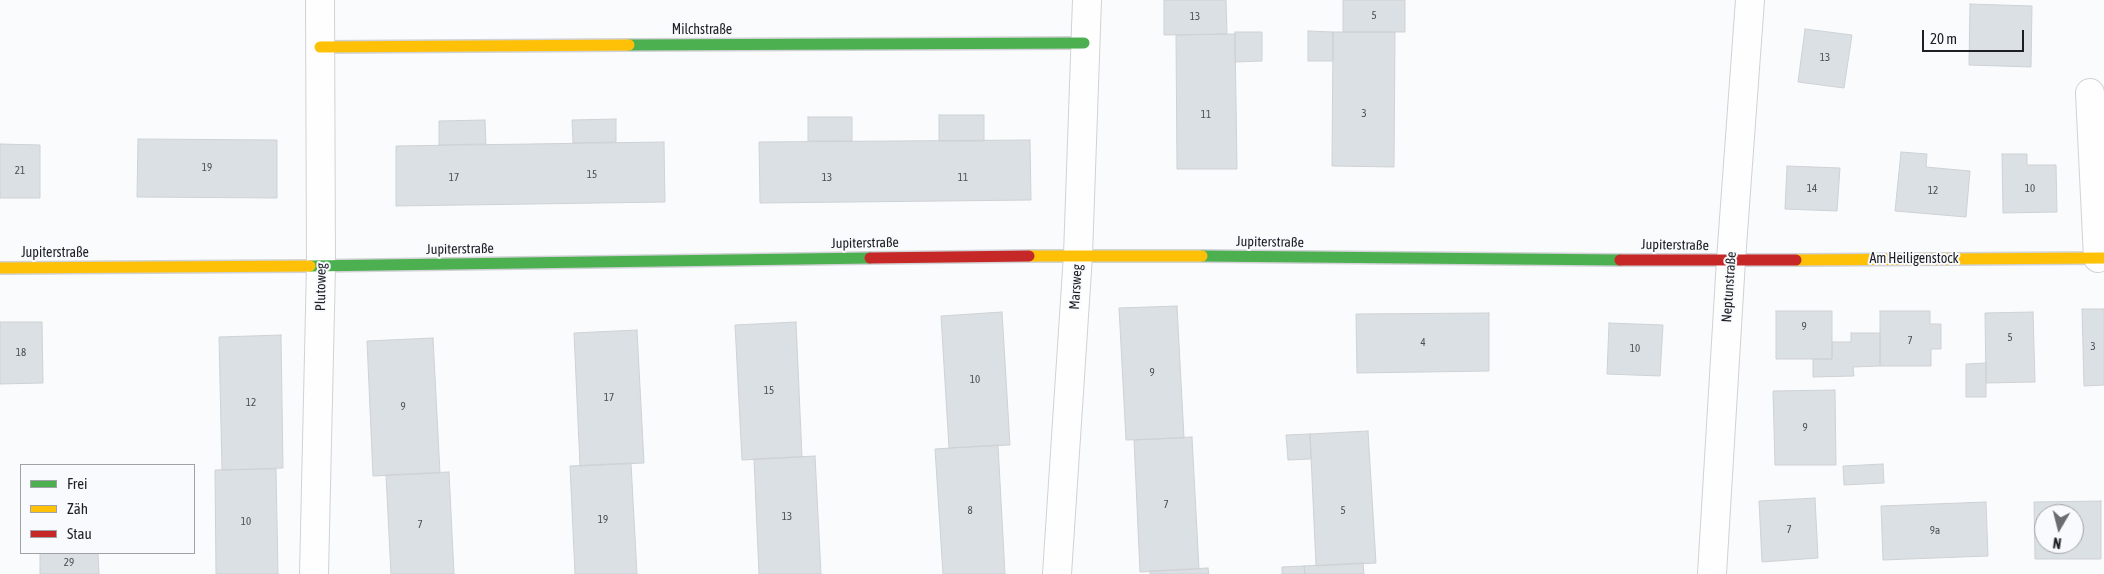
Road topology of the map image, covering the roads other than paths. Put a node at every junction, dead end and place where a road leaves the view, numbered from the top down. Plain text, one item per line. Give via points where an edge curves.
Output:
1 (320, 0) edge
2 (1087, 0) edge
3 (1750, 0) edge
4 (1084, 43) junction
5 (320, 47) junction
6 (2090, 94) dead end
7 (1078, 255) junction
8 (2101, 258) edge
9 (1731, 260) junction
10 (321, 266) junction
11 (0, 268) edge
12 (314, 574) edge
13 (1057, 574) edge
14 (1712, 574) edge

1 - 5 street, Plutoweg
2 - 4 street, Marsweg
3 - 9 street, Neptunstraße
4 - 5 street, Milchstraße
4 - 7 street, Marsweg
5 - 10 street, Plutoweg
6 - 8 street, Am Heiligenstock
7 - 9 street, Jupiterstraße
7 - 10 street, Jupiterstraße
7 - 13 street, Marsweg
8 - 9 street, Am Heiligenstock
9 - 14 street, Neptunstraße
10 - 11 street, Jupiterstraße
10 - 12 street, Plutoweg

